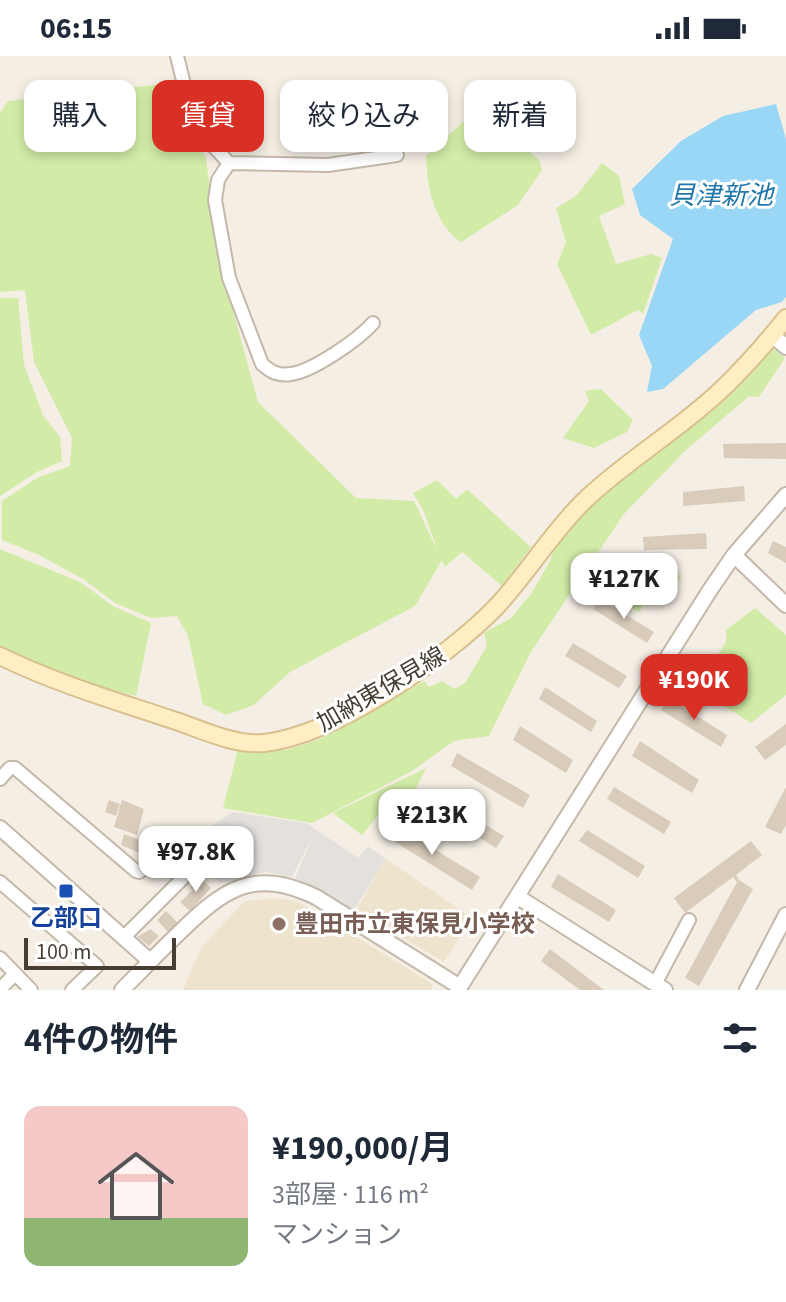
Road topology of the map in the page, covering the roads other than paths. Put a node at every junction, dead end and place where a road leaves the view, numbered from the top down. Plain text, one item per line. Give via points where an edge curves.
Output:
1 (177, 56) edge
2 (397, 155) dead end
3 (229, 163) junction
4 (786, 318) edge
5 (373, 323) dead end
6 (772, 335) junction
7 (786, 347) edge
8 (786, 495) edge
9 (734, 555) junction
10 (786, 605) edge
11 (0, 657) edge
12 (0, 779) edge
13 (0, 828) edge
14 (0, 882) edge
15 (518, 897) junction
16 (786, 915) edge
17 (689, 920) dead end
18 (123, 938) junction
19 (0, 958) edge
20 (150, 961) junction
21 (15, 974) junction
22 (660, 987) edge
23 (0, 989) edge
24 (459, 989) edge
25 (31, 990) edge
26 (72, 990) edge
27 (122, 990) edge
28 (747, 990) edge

1 - 3 street via 194,125
2 - 3 street via 328,165
3 - 5 street via 218,180 215,200 229,278 262,364 273,373 305,370
4 - 6 main road, 加納東保見線
6 - 7 street
6 - 11 main road, 加納東保見線 via 720,391 554,531 498,605 464,638 422,670 300,735 261,743 227,738
8 - 9 street
9 - 10 street
9 - 15 street
12 - 18 street via 15,768 136,871 174,848 191,864 191,870
13 - 18 street
14 - 26 street via 97,966
15 - 22 street
15 - 24 street
16 - 28 street
17 - 22 street
18 - 20 street
19 - 21 street
20 - 24 street via 213,900 241,887 277,883 316,897
20 - 27 street
21 - 23 street
21 - 25 street

